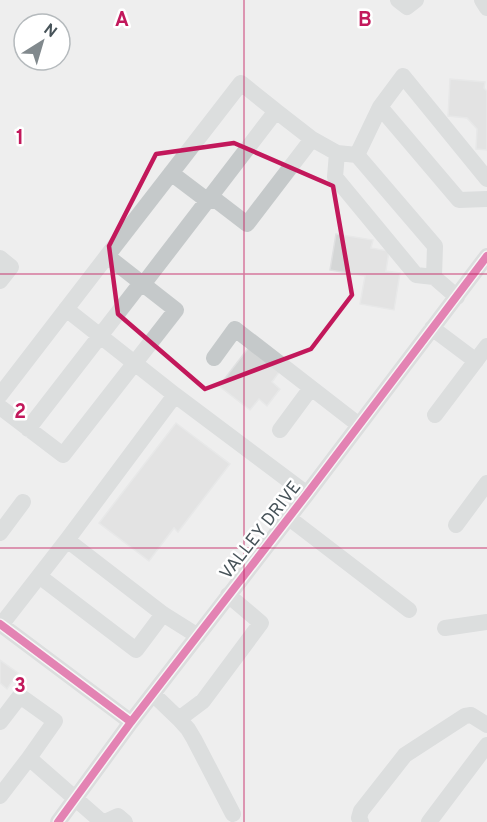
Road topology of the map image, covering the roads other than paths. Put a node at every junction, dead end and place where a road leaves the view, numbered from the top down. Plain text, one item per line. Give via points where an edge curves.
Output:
1 (398, 0) edge
2 (416, 0) edge
3 (482, 0) edge
4 (487, 8) edge
5 (380, 107) junction
6 (276, 111) junction
7 (312, 139) junction
8 (337, 153) junction
9 (357, 155) junction
10 (171, 173) junction
11 (487, 179) edge
12 (487, 199) edge
13 (208, 201) junction
14 (107, 256) junction
15 (487, 256) edge
16 (0, 258) edge
17 (434, 277) junction
18 (0, 281) edge
19 (141, 283) junction
20 (457, 297) junction
21 (66, 309) junction
22 (432, 328) junction
23 (99, 336) junction
24 (487, 346) edge
25 (214, 358) dead end
26 (476, 362) junction
27 (134, 363) junction
28 (311, 388) junction
29 (0, 395) edge
30 (175, 395) junction
31 (0, 407) edge
32 (435, 415) dead end
33 (359, 425) junction
34 (28, 429) junction
35 (280, 430) dead end
36 (487, 483) edge
37 (307, 494) junction
38 (23, 502) dead end
39 (289, 518) junction
40 (456, 525) dead end
41 (0, 533) edge
42 (67, 540) junction
43 (39, 576) junction
44 (228, 595) junction
45 (409, 610) dead end
46 (163, 614) junction
47 (487, 622) edge
48 (0, 624) edge
49 (445, 628) dead end
50 (198, 636) junction
51 (153, 694) junction
52 (179, 719) junction
53 (0, 722) edge
54 (131, 722) junction
55 (487, 725) edge
56 (487, 745) edge
57 (29, 758) junction
58 (0, 796) edge
59 (75, 799) junction
60 (233, 814) dead end
61 (58, 822) edge
62 (104, 822) edge
63 (125, 822) edge
64 (362, 822) edge
65 (429, 822) edge

1 - 2 street via 407,7
3 - 4 street
5 - 9 street
5 - 11 street via 403,76
5 - 12 street via 459,200
6 - 7 street
6 - 10 street via 241,83
6 - 13 street
7 - 8 street
7 - 13 street via 247,224 217,201
8 - 9 street
8 - 17 street via 335,177 416,275
9 - 17 street via 435,246
10 - 13 street
10 - 14 street
13 - 19 street
14 - 19 street
14 - 21 street
15 - 20 street, VALLEY DRIVE
16 - 18 street via 11,267
17 - 20 street
19 - 23 street
19 - 27 street via 176,310
20 - 22 street, VALLEY DRIVE
21 - 23 street
21 - 29 street
22 - 26 street
22 - 33 street, VALLEY DRIVE
23 - 27 street
23 - 34 street
24 - 26 street
25 - 28 street via 235,328
26 - 32 street
27 - 30 street
27 - 34 street via 63,455
28 - 33 street
28 - 35 street
30 - 37 street
30 - 42 street
31 - 34 street
33 - 37 street, VALLEY DRIVE
36 - 40 street
37 - 39 street, VALLEY DRIVE
38 - 41 street
39 - 44 street, VALLEY DRIVE
39 - 45 street
42 - 43 street
42 - 46 street
43 - 46 street via 136,650
43 - 48 street
44 - 50 street, VALLEY DRIVE
44 - 52 street via 261,623 203,701
46 - 50 street
47 - 49 street
48 - 54 street
50 - 51 street, VALLEY DRIVE
51 - 52 street
51 - 54 street, VALLEY DRIVE
52 - 60 street via 194,739
53 - 57 street via 20,696 55,721
54 - 59 street, VALLEY DRIVE
55 - 64 street via 471,715 465,716 405,755 361,811
56 - 65 street
57 - 58 street
57 - 59 street
59 - 61 street, VALLEY DRIVE
59 - 62 street
62 - 63 street via 118,816

